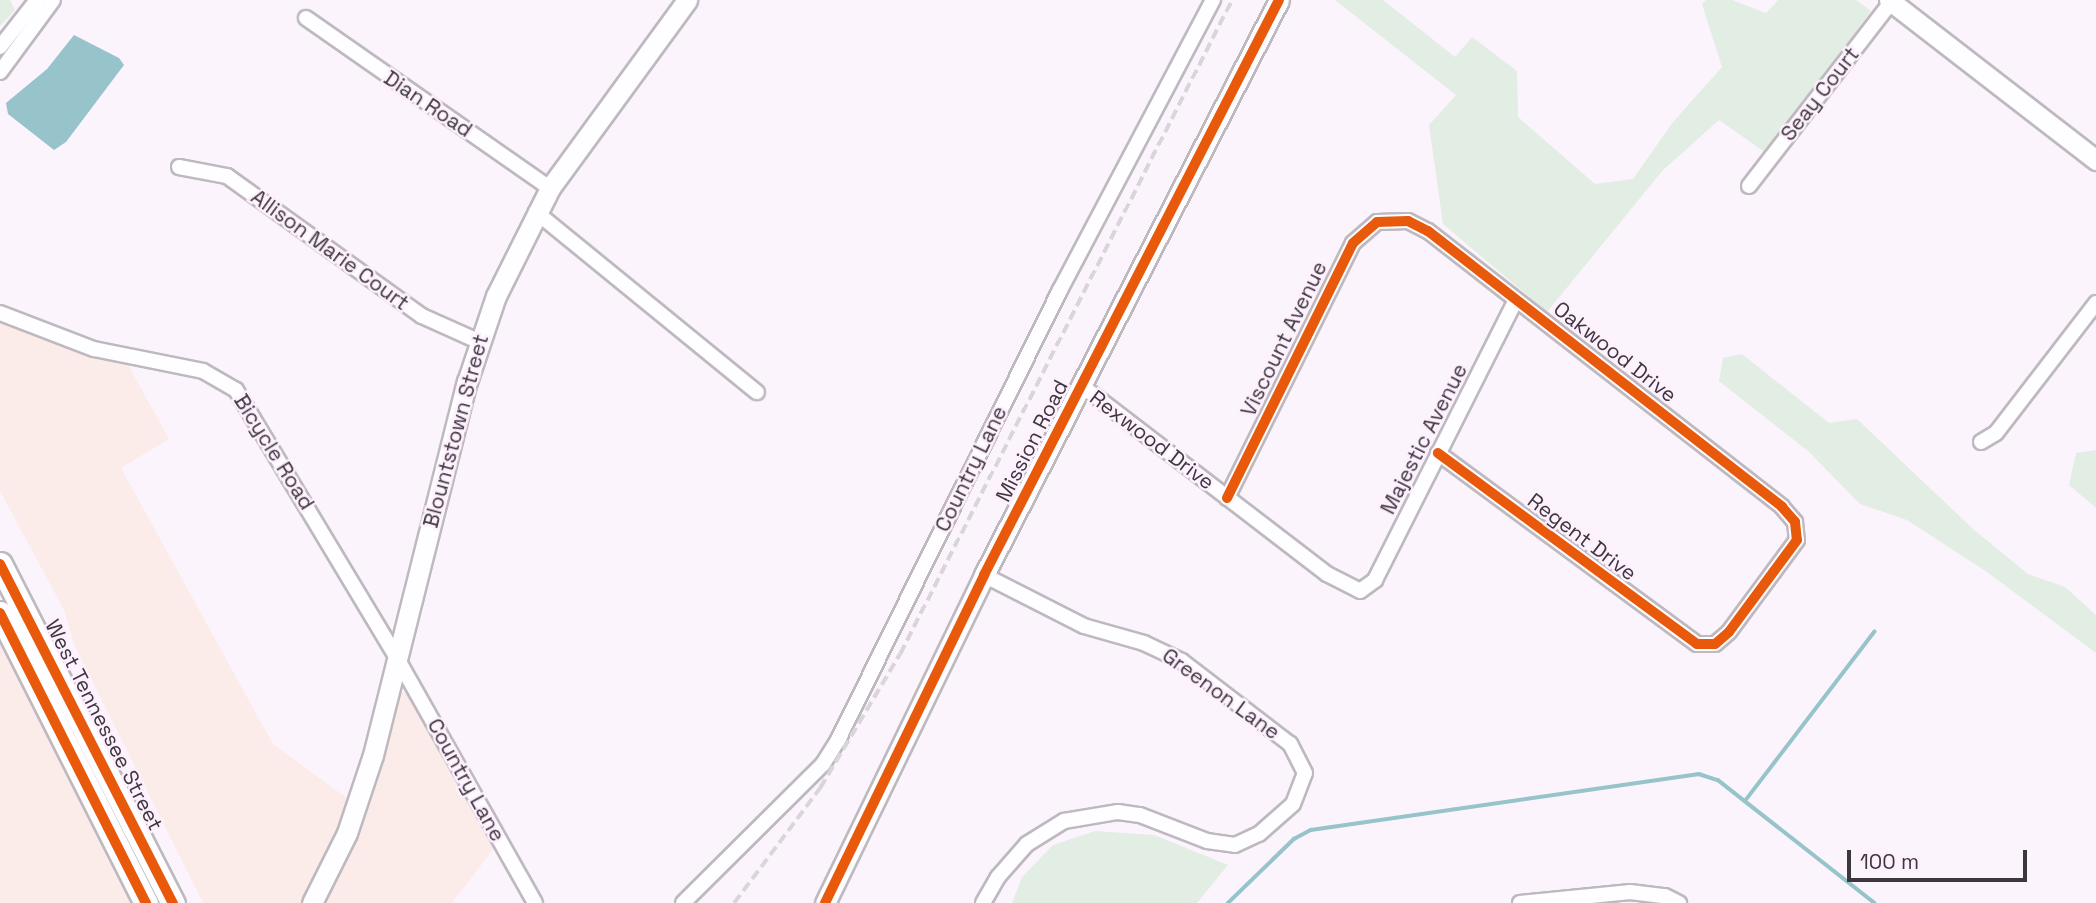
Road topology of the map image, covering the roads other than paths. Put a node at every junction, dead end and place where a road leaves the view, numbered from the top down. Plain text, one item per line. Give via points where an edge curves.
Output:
1 (37, 0) edge
2 (53, 0) edge
3 (687, 0) edge
4 (1213, 0) edge
5 (1279, 0) edge
6 (1890, 1) edge
7 (306, 18) dead end
8 (0, 47) edge
9 (0, 72) edge
10 (2096, 160) edge
11 (179, 167) dead end
12 (1749, 186) dead end
13 (550, 188) junction
14 (536, 212) junction
15 (1395, 220) joint
16 (1516, 300) junction
17 (2096, 303) edge
18 (0, 313) edge
19 (480, 342) junction
20 (1082, 386) junction
21 (757, 392) dead end
22 (1981, 442) dead end
23 (1438, 453) junction
24 (1227, 498) junction
25 (0, 564) edge
26 (985, 575) junction
27 (1360, 591) joint
28 (7, 611) edge
29 (1705, 645) joint
30 (397, 658) junction
31 (1548, 902) edge
32 (146, 903) edge
33 (173, 903) edge
34 (312, 903) edge
35 (535, 903) edge
36 (683, 903) edge
37 (825, 903) edge
38 (983, 903) edge
39 (1520, 903) edge
40 (1679, 903) edge

1 - 8 street
2 - 9 street
3 - 13 main road, Blountstown Street
4 - 36 street, Country Lane via 1060,290 838,740 823,764
5 - 20 main road, Mission Road
6 - 10 main road
6 - 12 street, Seay Court
7 - 13 street, Dian Road
11 - 19 street, Allison Marie Court via 227,176 422,316
13 - 14 main road, Blountstown Street
14 - 19 main road, Blountstown Street
14 - 21 street
15 - 16 street, Oakwood Drive via 1408,220 1428,231
15 - 24 street, Viscount Avenue via 1369,226 1353,243
16 - 23 street, Majestic Avenue
16 - 29 street, Oakwood Drive via 1782,507 1798,532 1794,547 1729,632
17 - 22 street via 1996,433
18 - 30 street, Bicycle Road via 94,349 203,371 226,380 246,402
19 - 30 main road, Blountstown Street
20 - 24 street, Rexwood Drive
20 - 26 main road, Mission Road
23 - 27 street, Majestic Avenue via 1375,580
23 - 29 street, Regent Drive via 1684,639
24 - 27 street, Rexwood Drive via 1327,575
25 - 28 main road, West Tennessee Street
26 - 37 main road, Mission Road
26 - 38 street, Greenon Lane via 1084,626 1144,643 1182,661 1290,744 1305,773 1293,804 1259,834 1235,845 1207,841 1140,815 1098,814 1065,821 1027,844 998,877
28 - 32 main road, West Tennessee Street
28 - 33 main road, West Tennessee Street
30 - 34 main road, Blountstown Street via 356,809
30 - 35 street, Country Lane
31 - 39 street
31 - 40 street via 1630,891

